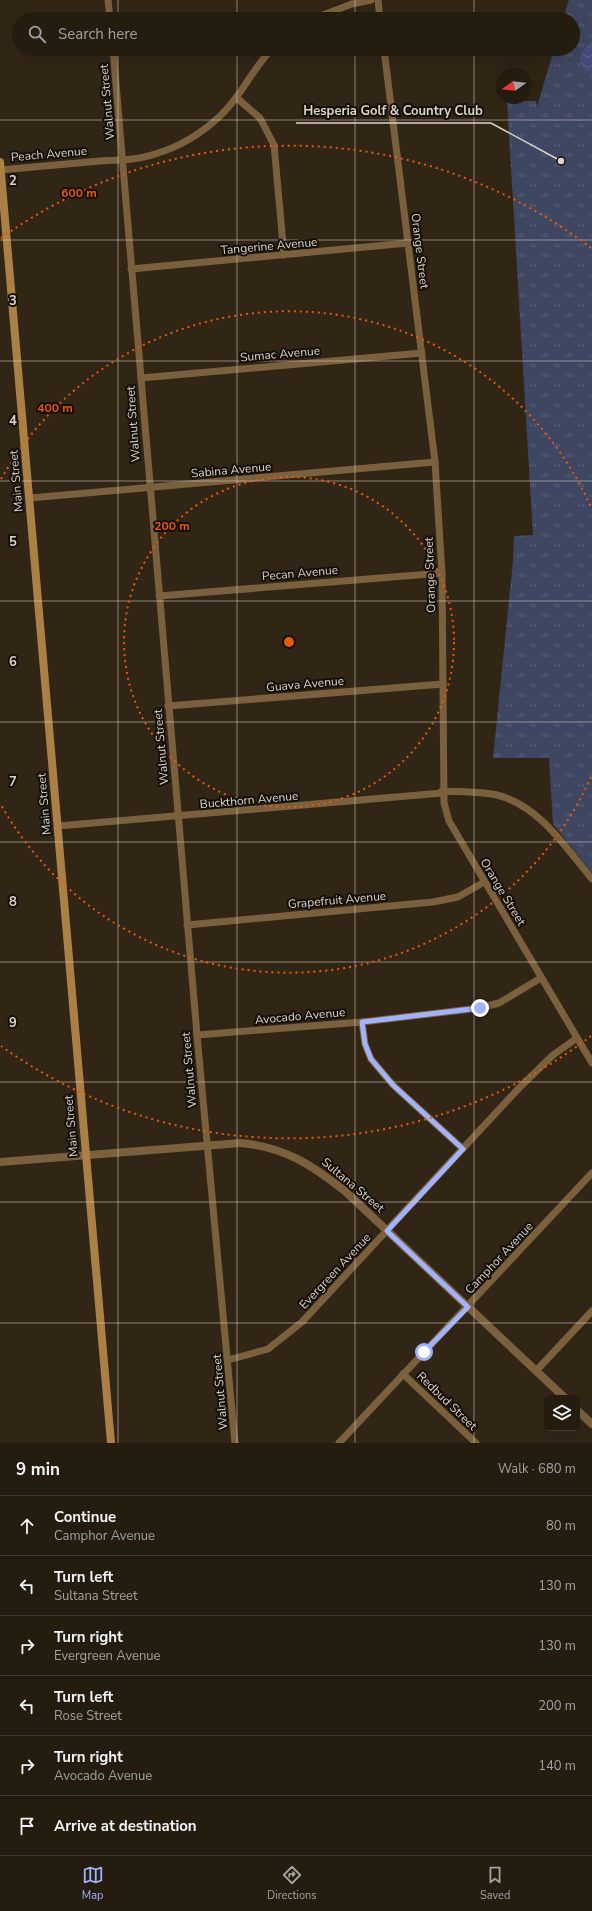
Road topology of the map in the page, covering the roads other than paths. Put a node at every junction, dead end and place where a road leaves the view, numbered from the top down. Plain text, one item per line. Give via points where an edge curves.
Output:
1 (108, 0) edge
2 (372, 0) edge
3 (378, 0) edge
4 (109, 12) edge
5 (331, 12) edge
6 (379, 12) edge
7 (114, 56) edge
8 (266, 56) edge
9 (385, 56) edge
10 (237, 98) junction
11 (123, 159) junction
12 (0, 167) edge
13 (408, 243) junction
14 (284, 255) junction
15 (131, 269) junction
16 (422, 353) junction
17 (141, 378) junction
18 (435, 462) junction
19 (149, 488) junction
20 (30, 498) junction
21 (442, 573) junction
22 (159, 596) junction
23 (443, 684) junction
24 (168, 706) junction
25 (442, 792) junction
26 (178, 817) junction
27 (58, 826) junction
28 (592, 879) edge
29 (484, 882) junction
30 (187, 925) junction
31 (541, 978) junction
32 (362, 1022) junction
33 (197, 1035) junction
34 (577, 1038) junction
35 (592, 1063) edge
36 (207, 1146) junction
37 (463, 1149) junction
38 (85, 1155) junction
39 (0, 1162) edge
40 (592, 1174) edge
41 (387, 1231) junction
42 (468, 1307) junction
43 (592, 1311) edge
44 (228, 1360) junction
45 (536, 1371) junction
46 (403, 1374) junction
47 (561, 1395) edge
48 (580, 1413) edge
49 (592, 1424) edge
50 (111, 1443) edge
51 (235, 1443) edge
52 (339, 1443) edge
53 (476, 1443) edge

1 - 4 street
2 - 5 street
3 - 6 street
7 - 11 street, Walnut Street
8 - 10 street, Peach Avenue
9 - 13 street, Orange Street
10 - 11 street, Peach Avenue via 198,134 178,145 153,155
10 - 14 street via 260,118 274,146
11 - 12 street, Peach Avenue
11 - 15 street, Walnut Street
12 - 20 main road, Main Street
13 - 14 street, Tangerine Avenue
13 - 16 street, Orange Street
14 - 15 street, Tangerine Avenue
15 - 17 street, Walnut Street
16 - 17 street, Sumac Avenue
16 - 18 street, Orange Street
17 - 19 street, Walnut Street
18 - 19 street, Sabina Avenue
18 - 21 street, Orange Street
19 - 20 street, Sabina Avenue
19 - 22 street, Walnut Street
20 - 27 main road, Main Street
21 - 22 street, Pecan Avenue
21 - 23 street, Orange Street
22 - 24 street, Walnut Street
23 - 24 street, Guava Avenue
23 - 25 street, Orange Street
24 - 26 street, Walnut Street
25 - 26 street, Buckthorn Avenue
25 - 28 street, Buckthorn Avenue via 480,792 518,803 546,824
25 - 29 street, Orange Street via 449,821
26 - 27 street, Buckthorn Avenue
26 - 30 street, Walnut Street
27 - 38 main road, Main Street
29 - 30 street, Grapefruit Avenue via 458,897 433,902
29 - 31 street, Orange Street
30 - 33 street, Walnut Street
31 - 32 street, Avocado Avenue via 499,1004
31 - 34 street, Orange Street
32 - 33 street, Avocado Avenue
32 - 37 street via 365,1044 371,1059 393,1085
33 - 36 street, Walnut Street
34 - 35 street, Orange Street
34 - 37 street, Evergreen Avenue via 553,1055 519,1088
36 - 38 street, Sultana Street
36 - 41 street, Sultana Street via 255,1144 300,1159 346,1192
36 - 44 street, Walnut Street
37 - 41 street, Evergreen Avenue
38 - 39 street, Sultana Street
38 - 50 main road, Main Street
40 - 42 street, Camphor Avenue
41 - 42 street, Sultana Street
41 - 44 street, Evergreen Avenue via 302,1322 268,1349
42 - 45 street, Sultana Street
42 - 46 street, Camphor Avenue
43 - 45 street
44 - 51 street, Walnut Street
45 - 47 street, Sultana Street
46 - 52 street, Camphor Avenue
46 - 53 street, Redbud Street
48 - 49 street

